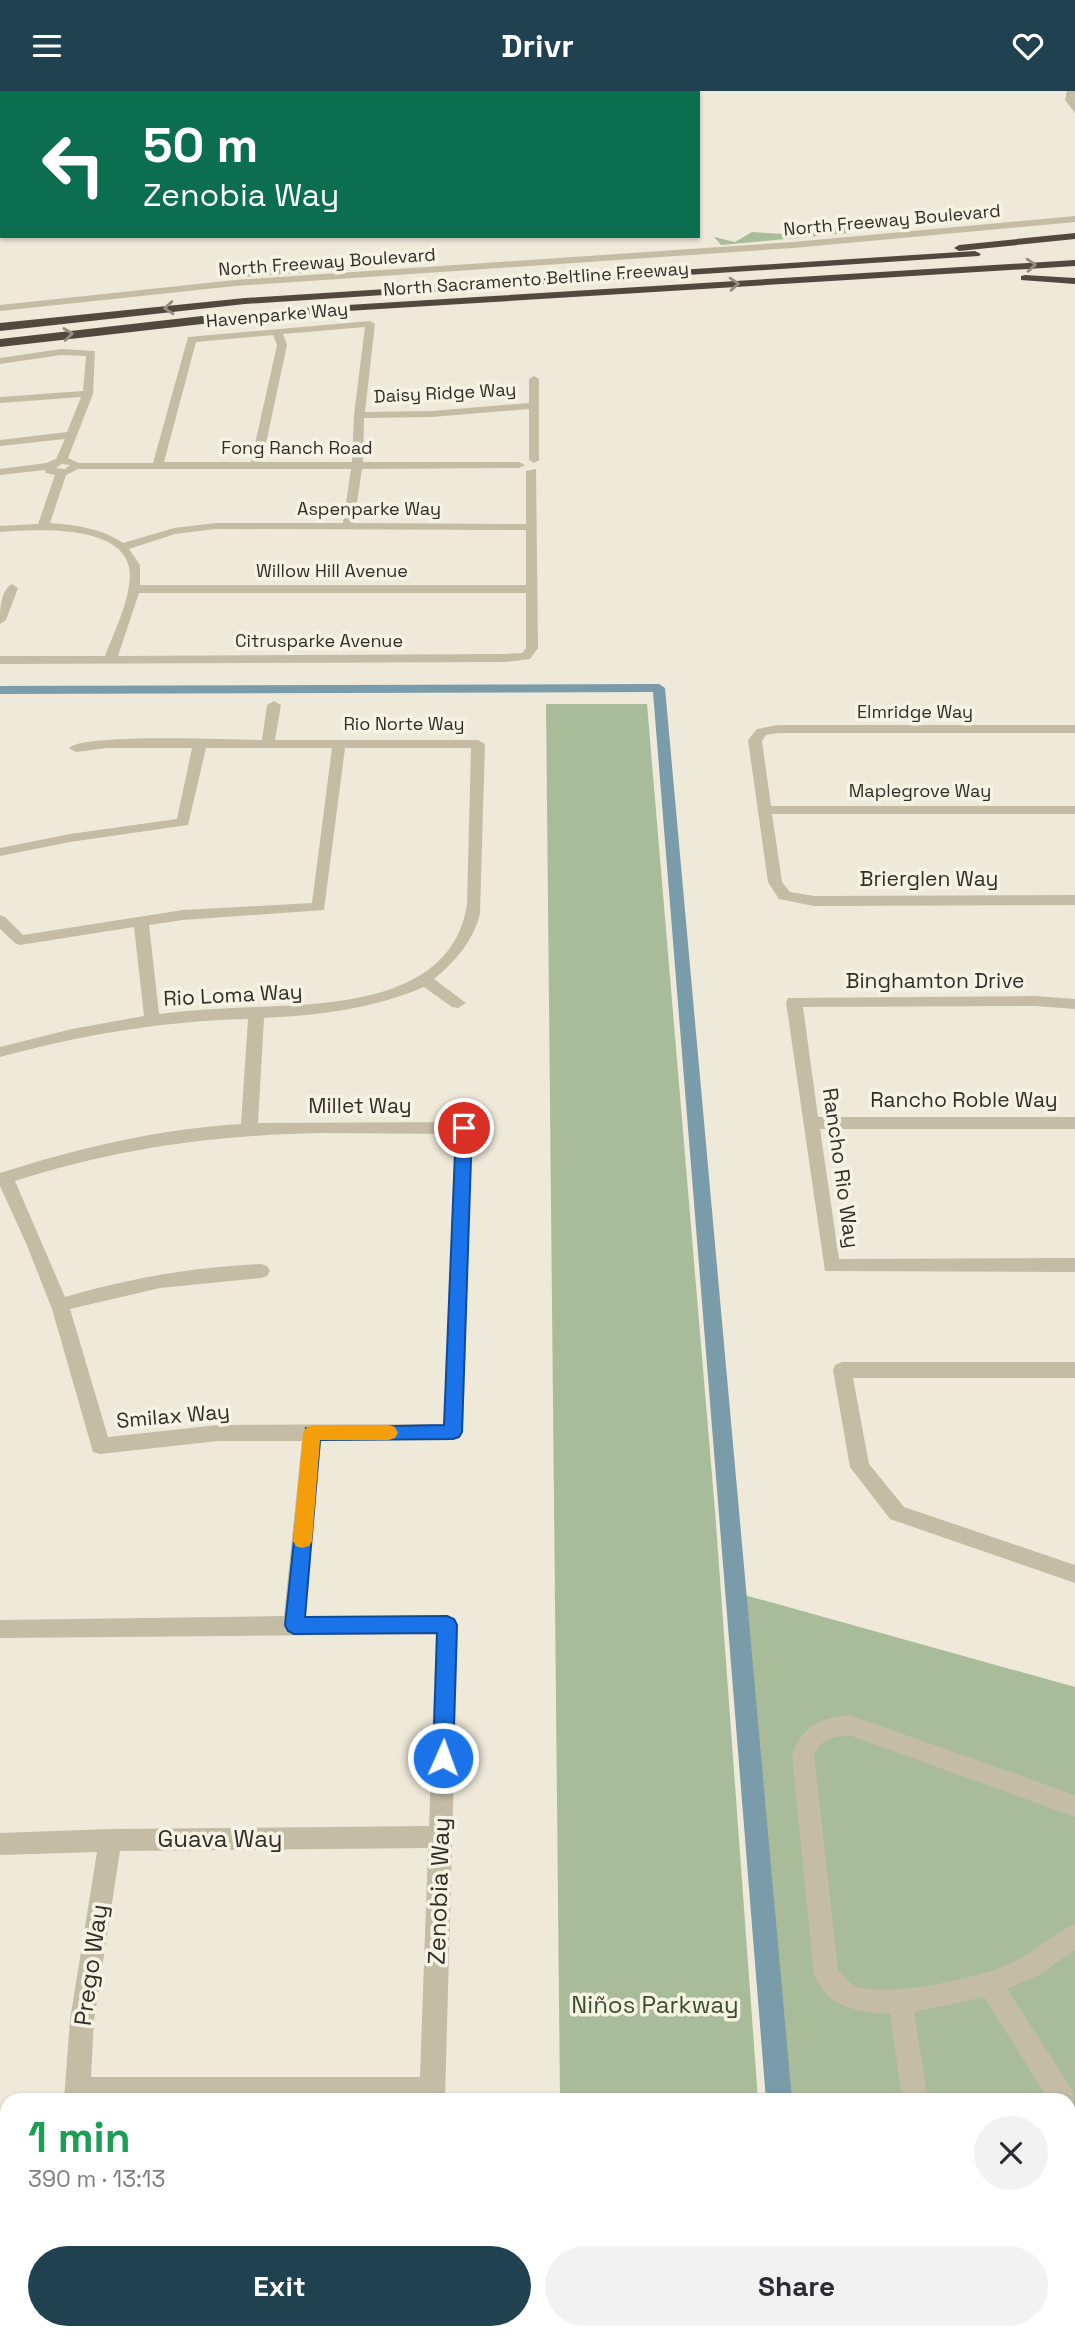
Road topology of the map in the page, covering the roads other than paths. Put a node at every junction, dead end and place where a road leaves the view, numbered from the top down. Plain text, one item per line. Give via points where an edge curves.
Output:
1 (1071, 91) edge
2 (1075, 111) edge
3 (1075, 219) edge
4 (1075, 236) edge
5 (1075, 248) edge
6 (1075, 263) edge
7 (701, 270) junction
8 (816, 279) junction
9 (1075, 281) edge
10 (0, 308) edge
11 (0, 327) edge
12 (277, 332) junction
13 (0, 343) edge
14 (0, 361) edge
15 (534, 379) dead end
16 (88, 394) junction
17 (0, 400) edge
18 (533, 405) junction
19 (359, 415) junction
20 (70, 435) junction
21 (0, 443) edge
22 (158, 465) junction
23 (256, 465) junction
24 (357, 465) junction
25 (533, 466) junction
26 (61, 467) junction
27 (0, 472) edge
28 (43, 526) junction
29 (348, 526) junction
30 (531, 527) junction
31 (0, 529) edge
32 (122, 547) junction
33 (12, 588) dead end
34 (133, 589) junction
35 (530, 589) junction
36 (0, 620) edge
37 (111, 658) junction
38 (0, 660) edge
39 (274, 705) dead end
40 (1075, 729) edge
41 (200, 744) junction
42 (268, 744) junction
43 (339, 744) junction
44 (76, 748) dead end
45 (765, 810) junction
46 (1075, 810) edge
47 (0, 852) edge
48 (1075, 900) edge
49 (0, 920) edge
50 (141, 920) junction
51 (423, 979) junction
52 (794, 1002) joint
53 (458, 1003) dead end
54 (1075, 1004) edge
55 (256, 1012) junction
56 (152, 1020) junction
57 (0, 1052) edge
58 (811, 1123) junction
59 (1075, 1123) edge
60 (249, 1130) junction
61 (2, 1179) edge
62 (1075, 1265) edge
63 (261, 1271) dead end
64 (61, 1305) junction
65 (1075, 1370) edge
66 (453, 1432) joint
67 (312, 1433) junction
68 (1075, 1574) edge
69 (294, 1625) junction
70 (0, 1629) edge
71 (1075, 1806) edge
72 (440, 1837) junction
73 (110, 1840) junction
74 (0, 1845) edge
75 (1075, 1936) edge
76 (989, 1984) junction
77 (900, 1999) junction
78 (77, 2093) edge
79 (432, 2093) edge
80 (914, 2093) edge
81 (1059, 2093) edge

1 - 2 street via 1069,100
3 - 10 street, North Freeway Boulevard via 793,245 226,284
4 - 7 highway
5 - 7 highway, North Sacramento Beltline Freeway
8 -> 6 highway, North Sacramento Beltline Freeway
7 -> 11 highway, North Sacramento Beltline Freeway via 245,301
8 - 9 highway
13 -> 8 highway, North Sacramento Beltline Freeway via 292,312
12 - 19 street, Havenparke Way via 370,324
12 - 22 street, Havenparke Way via 192,339
12 - 23 street via 282,345
14 - 16 street via 61,352 91,353
15 - 18 street
16 - 17 street
16 - 20 street
18 - 19 street, Daisy Ridge Way
18 - 25 street
19 - 24 street
20 - 21 street
20 - 26 street
22 - 23 street, Fong Ranch Road
22 - 26 street, Fong Ranch Road
23 - 24 street, Fong Ranch Road
24 - 25 street, Fong Ranch Road
24 - 29 street
25 - 30 street
26 - 27 street
26 - 28 street
28 - 31 street
28 - 32 street via 94,532
29 - 30 street, Aspenparke Way
29 - 32 street, Aspenparke Way via 216,526
30 - 35 street
32 - 34 street via 136,567
33 - 36 street
34 - 35 street, Willow Hill Avenue
34 - 37 street
35 - 37 street, Citrusparke Avenue via 532,648 526,656
37 - 38 street, Citrusparke Avenue
39 - 42 street
40 - 45 street, Elmridge Way via 778,729 757,735 755,745
41 - 42 street, Rio Norte Way
41 - 44 street, Rio Norte Way
41 - 47 street via 183,822
42 - 43 street, Rio Norte Way
43 - 50 street via 319,907
43 - 51 street, Rio Norte Way via 478,744 469,929 451,956
45 - 46 street, Maplegrove Way
45 - 48 street, Brierglen Way via 776,887 785,896 814,901
49 - 50 street via 20,940
50 - 56 street
51 - 53 street
51 - 55 street, Rio Loma Way via 400,992 358,1005
52 - 54 street, Binghamton Drive
52 - 58 street, Rancho Rio Way
55 - 56 street, Rio Loma Way
55 - 60 street
56 - 57 street, Rio Loma Way
58 - 59 street, Rancho Roble Way
58 - 62 street, Rancho Rio Way via 831,1266
60 - 61 street, Millet Way via 130,1144
60 - 66 street, Millet Way via 464,1128
61 - 64 street, Smilax Way via 40,1250
63 - 64 street via 145,1282
64 - 67 street, Smilax Way via 100,1446 176,1436
65 - 68 street via 842,1370 860,1467 897,1513
66 - 67 street, Smilax Way
67 - 69 street
69 - 70 street, Zenobia Way
69 - 72 street, Zenobia Way via 447,1625
71 - 77 street via 849,1725 827,1726 813,1735 803,1755 826,1975 837,1988 856,1998
72 - 73 street, Guava Way
72 - 79 street, Zenobia Way
73 - 74 street, Guava Way
73 - 78 street, Prego Way via 82,2020
75 - 76 street via 1018,1973
76 - 77 street via 975,1990
76 - 81 street
77 - 80 street

